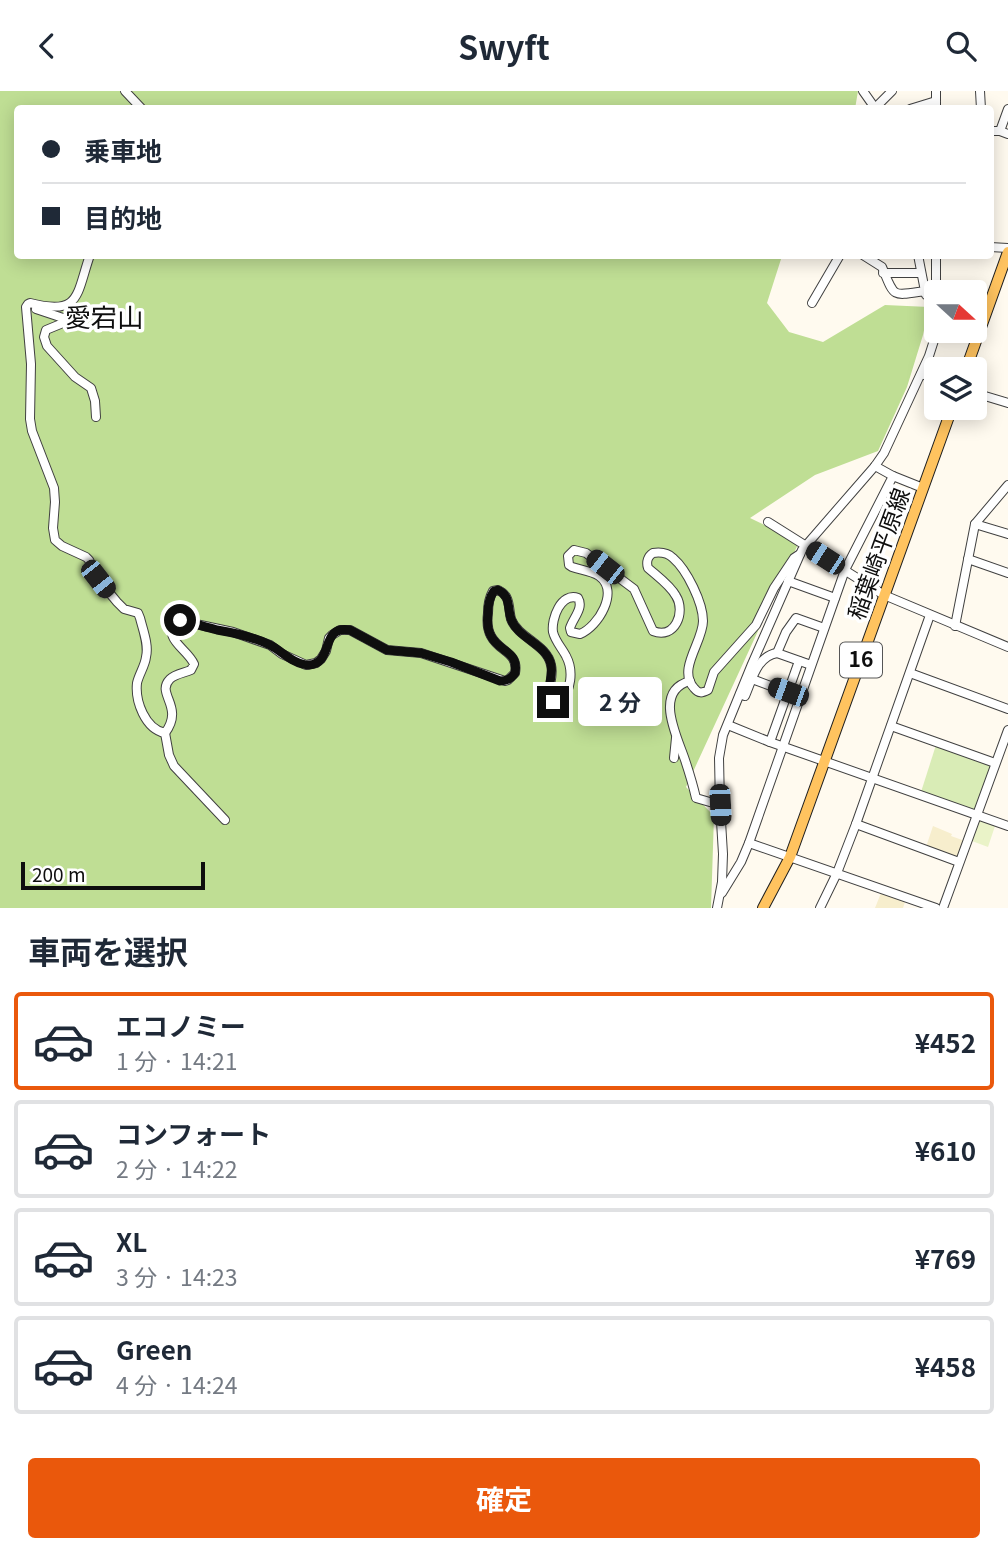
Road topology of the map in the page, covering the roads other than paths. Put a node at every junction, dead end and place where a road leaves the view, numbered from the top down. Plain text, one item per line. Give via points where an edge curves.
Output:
1 (125, 91) edge
2 (892, 91) edge
3 (936, 91) edge
4 (138, 105) edge
5 (878, 105) edge
6 (936, 105) edge
7 (1008, 109) edge
8 (1004, 132) edge
9 (1008, 250) edge
10 (89, 259) edge
11 (838, 259) edge
12 (862, 259) edge
13 (870, 259) edge
14 (919, 259) edge
15 (936, 259) edge
16 (921, 273) junction
17 (885, 274) junction
18 (936, 280) edge
19 (924, 286) edge
20 (924, 291) edge
21 (812, 303) dead end
22 (27, 306) junction
23 (934, 343) edge
24 (970, 357) edge
25 (921, 374) junction
26 (924, 375) edge
27 (987, 397) edge
28 (1008, 403) edge
29 (96, 417) dead end
30 (948, 420) edge
31 (875, 466) junction
32 (893, 476) junction
33 (1008, 485) edge
34 (923, 488) junction
35 (768, 522) dead end
36 (975, 524) junction
37 (1008, 534) edge
38 (806, 545) junction
39 (800, 554) junction
40 (968, 559) junction
41 (845, 571) junction
42 (1008, 573) edge
43 (788, 581) junction
44 (884, 595) junction
45 (835, 598) junction
46 (930, 615) junction
47 (956, 626) junction
48 (824, 628) junction
49 (1008, 646) edge
50 (777, 653) junction
51 (799, 661) junction
52 (811, 665) junction
53 (911, 673) junction
54 (752, 679) junction
55 (690, 681) junction
56 (788, 692) junction
57 (740, 694) junction
58 (800, 697) junction
59 (1008, 709) edge
60 (727, 725) junction
61 (891, 726) junction
62 (1008, 730) edge
63 (164, 733) junction
64 (676, 735) junction
65 (770, 742) junction
66 (783, 746) junction
67 (674, 758) dead end
68 (825, 761) junction
69 (995, 764) junction
70 (872, 778) junction
71 (720, 805) junction
72 (977, 815) junction
73 (225, 820) dead end
74 (856, 824) junction
75 (1008, 826) edge
76 (748, 843) junction
77 (790, 857) junction
78 (959, 862) junction
79 (837, 873) junction
80 (718, 904) edge
81 (763, 908) edge
82 (820, 908) edge
83 (936, 908) edge
84 (943, 908) edge

1 - 4 street
2 - 5 street
3 - 6 street
7 - 8 street
9 - 24 main road
10 - 22 street via 73,301 60,308
11 - 21 street
12 - 17 street
13 - 17 street
14 - 16 street
15 - 18 street
16 - 17 street
16 - 19 street
17 - 20 street via 894,293
22 - 29 street via 63,318 63,323 46,330 44,340 75,377 91,388
22 - 63 street via 30,419 54,488 55,540 86,557 117,602 138,614 147,648 137,682 139,702 154,728
23 - 25 street
25 - 26 street
25 - 31 street
27 - 28 street
30 - 34 main road, 稲葉崎平原線 / 16
31 - 32 street
31 - 38 street
32 - 34 street
32 - 41 street
33 - 36 street
34 - 44 main road, 稲葉崎平原線 / 16
35 - 38 street
36 - 37 street
36 - 40 street
38 - 39 street
38 - 41 street
39 - 43 street
39 - 55 street via 774,588 756,625 715,672 708,690 697,692
40 - 42 street
40 - 47 street
41 - 44 street
41 - 45 street
43 - 45 street
43 - 57 street
44 - 46 street
44 - 68 main road, 稲葉崎平原線 / 16
45 - 48 street
46 - 47 street
46 - 53 street
47 - 49 street
48 - 50 street via 796,618
48 - 52 street
50 - 51 street
50 - 54 street via 760,663
51 - 52 street
51 - 56 street
52 - 58 street
53 - 59 street
53 - 61 street
54 - 56 street
54 - 57 street via 745,696
55 - 63 street via 689,663 703,622 688,577 673,558 653,553 647,564 678,599 677,622 662,634 653,631 628,583 586,553 574,550 568,556 569,565 596,574 605,583 607,595 600,616 580,634 570,628 580,607 578,598 569,596 560,606 553,634 568,660 571,677 560,702 550,698 548,656 515,626 508,600 498,590 489,600 487,622 491,636 515,662 515,673 505,681 421,653 387,650 350,630 340,630 329,638 321,659 306,665 233,632 177,620 172,629 174,640 194,664 166,684 173,713
55 - 64 street via 678,686 671,701
56 - 58 street
56 - 65 street
57 - 60 street
58 - 66 street
60 - 65 street
60 - 71 street via 720,748
61 - 69 street
61 - 70 street
62 - 69 street
63 - 73 street via 174,766
64 - 67 street
64 - 71 street via 696,798
65 - 66 street
66 - 68 street
66 - 76 street
68 - 70 street
68 - 77 main road, 稲葉崎平原線 / 16
69 - 72 street
70 - 72 street
70 - 74 street
71 - 80 street via 723,853
72 - 75 street
72 - 78 street
74 - 78 street
74 - 79 street
76 - 77 street
76 - 80 street
77 - 79 street
77 - 81 main road, 稲葉崎平原線 / 16
78 - 84 street
79 - 82 street
79 - 83 street

